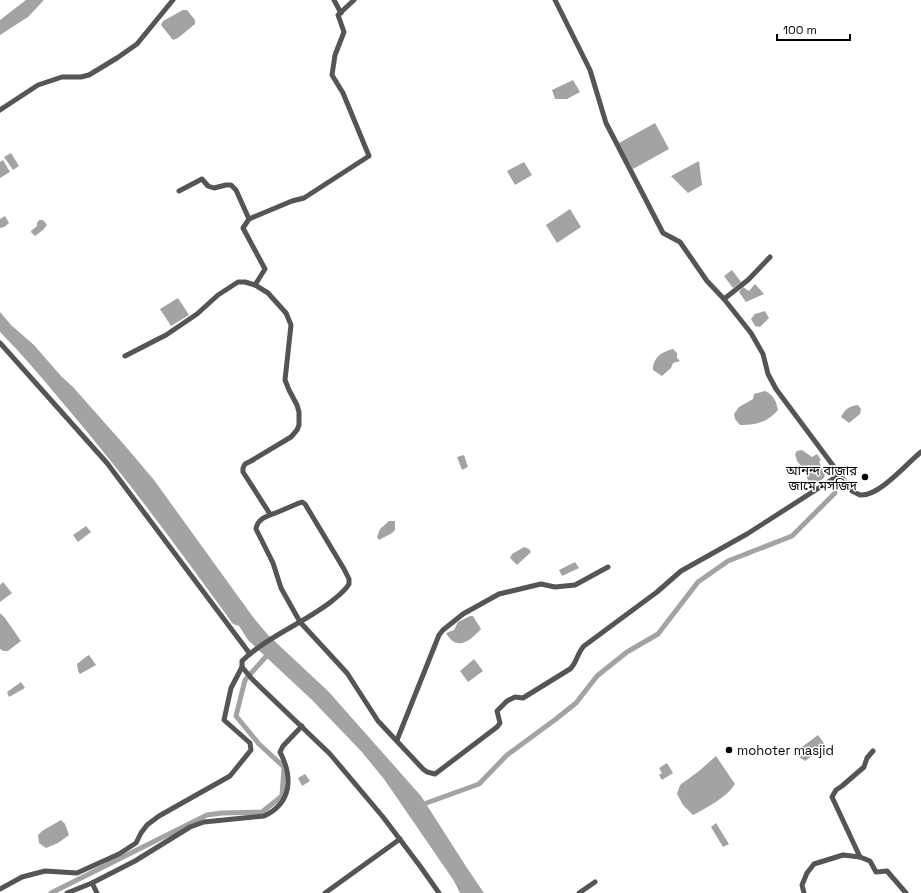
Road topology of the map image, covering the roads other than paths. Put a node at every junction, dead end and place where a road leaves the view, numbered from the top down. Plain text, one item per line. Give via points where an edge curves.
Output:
1 (173, 0) edge
2 (334, 0) edge
3 (354, 0) edge
4 (554, 0) edge
5 (341, 13) junction
6 (0, 110) edge
7 (179, 191) dead end
8 (249, 219) junction
9 (770, 257) dead end
10 (255, 285) junction
11 (724, 299) junction
12 (0, 344) edge
13 (125, 356) dead end
14 (921, 452) edge
15 (839, 475) junction
16 (270, 514) junction
17 (608, 567) dead end
18 (300, 622) junction
19 (250, 654) junction
20 (244, 669) junction
21 (302, 726) junction
22 (397, 740) junction
23 (873, 751) dead end
24 (400, 839) junction
25 (860, 857) junction
26 (595, 882) dead end
27 (92, 883) junction
28 (0, 889) edge
29 (67, 893) edge
30 (97, 893) edge
31 (325, 893) edge
32 (439, 893) edge
33 (579, 893) edge
34 (804, 893) edge
35 (906, 893) edge

1 - 6 street via 137,44 117,58 89,75 62,77 38,85
2 - 5 street
3 - 5 street
4 - 11 street via 590,70 606,123 663,233 680,242 707,281
5 - 8 street via 338,16 344,32 332,75 369,156 304,198
7 - 8 street via 202,180 214,188 231,185 236,190
8 - 10 street via 243,228 265,269
9 - 11 street via 748,280
10 - 13 street via 238,282 229,286 191,318
10 - 16 street via 268,293 289,319 291,325 285,380 298,405 300,418 297,430 291,437 242,468
11 - 15 street via 758,345 776,389
12 - 19 street via 107,463
14 - 15 street via 887,484 867,494 860,495 852,491
15 - 22 street via 747,534 677,573 657,592 584,646 576,663 570,669 523,698 515,697 502,706 497,711 500,723 497,727 435,774 427,772
16 - 18 street via 257,524 256,528 273,563 281,588
16 - 18 street via 299,502 304,503 349,578 347,588 339,596
17 - 22 street via 575,585 556,587 540,584 499,594 463,614 443,630
18 - 19 street
18 - 22 street via 347,673 378,721
19 - 20 street via 242,661
20 - 21 street
20 - 28 street via 230,688 224,720 250,743 251,748 230,776 159,816 147,825 136,843 96,865 77,873 44,871 22,877
21 - 24 street via 330,754
21 - 27 street via 280,752 286,764 289,787 281,803 272,813 197,824
23 - 25 street via 864,767 836,790 832,797
24 - 31 street
24 - 32 street
25 - 34 street via 843,855 814,864 802,885
25 - 35 street via 870,861 876,872 887,871
26 - 33 street
27 - 29 street
27 - 30 street

